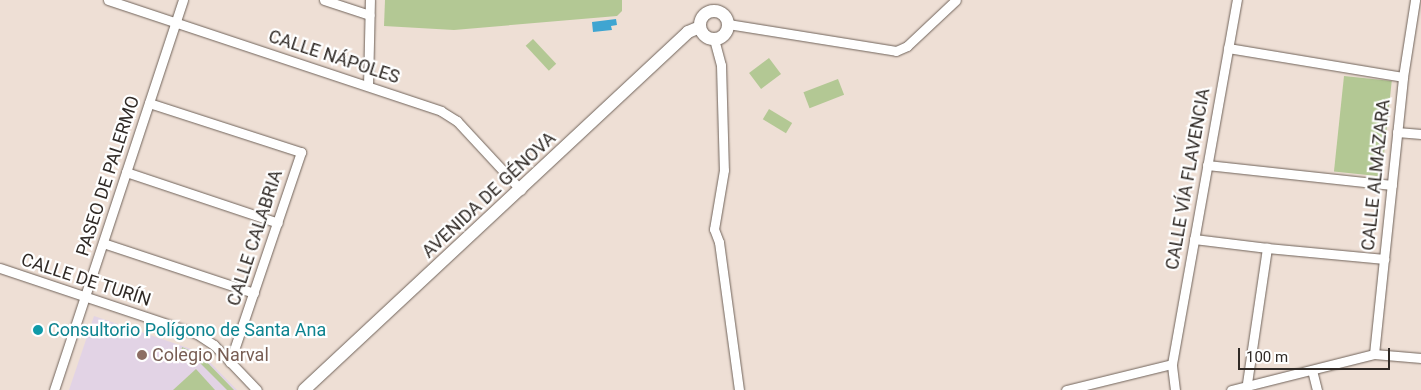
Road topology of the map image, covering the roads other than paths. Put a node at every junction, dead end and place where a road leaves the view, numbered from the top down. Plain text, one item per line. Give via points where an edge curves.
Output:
1 (108, 0) edge
2 (183, 0) edge
3 (324, 0) edge
4 (370, 0) edge
5 (956, 0) edge
6 (1237, 0) edge
7 (1415, 0) edge
8 (715, 6) edge
9 (370, 15) junction
10 (175, 22) junction
11 (728, 24) junction
12 (700, 27) junction
13 (714, 39) junction
14 (1228, 48) junction
15 (1403, 78) junction
16 (368, 86) junction
17 (149, 103) junction
18 (1397, 132) junction
19 (1421, 134) edge
20 (1207, 165) junction
21 (126, 172) junction
22 (1392, 186) junction
23 (521, 190) junction
24 (278, 223) junction
25 (1194, 239) junction
26 (102, 243) junction
27 (1267, 248) junction
28 (1384, 259) junction
29 (0, 268) edge
30 (254, 293) junction
31 (85, 296) junction
32 (1374, 354) junction
33 (1421, 358) edge
34 (230, 362) junction
35 (1172, 364) junction
36 (1312, 370) junction
37 (1081, 388) edge
38 (1246, 388) edge
39 (54, 390) edge
40 (257, 390) edge
41 (304, 390) edge
42 (739, 390) edge
43 (1066, 390) edge
44 (1175, 390) edge
45 (1231, 390) edge
46 (1317, 390) edge

1 - 10 street, CALLE NÁPOLES
2 - 10 street, PASEO DE PALERMO
3 - 9 street
4 - 9 street
5 - 11 street via 899,50
6 - 14 street, CALLE VÍA FLAVENCIA
7 - 15 street, CALLE ALMAZARA
8 - 11 street
8 - 12 street via 703,16
9 - 16 street
10 - 16 street, CALLE NÁPOLES
10 - 17 street, PASEO DE PALERMO
11 - 13 street via 724,35
12 - 13 street via 706,37
12 - 23 street, AVENIDA DE GÉNOVA via 685,36
13 - 42 street via 721,65 724,170 714,229 719,242
14 - 15 street
14 - 20 street, CALLE VÍA FLAVENCIA
15 - 18 street, CALLE ALMAZARA
16 - 23 street, CALLE NÁPOLES via 435,108 452,117
17 - 21 street, PASEO DE PALERMO
17 - 24 street, CALLE CALABRIA via 301,152
18 - 19 street
18 - 22 street, CALLE ALMAZARA
20 - 22 street
20 - 25 street, CALLE VÍA FLAVENCIA
21 - 24 street
21 - 26 street, PASEO DE PALERMO
22 - 28 street, CALLE ALMAZARA
23 - 41 street, AVENIDA DE GÉNOVA
24 - 30 street, CALLE CALABRIA
25 - 27 street
25 - 35 street, CALLE VÍA FLAVENCIA
26 - 30 street
26 - 31 street, PASEO DE PALERMO
27 - 28 street
27 - 38 street
28 - 32 street, CALLE ALMAZARA
29 - 31 street, CALLE DE TURÍN
30 - 34 street, CALLE CALABRIA
31 - 34 street, CALLE DE TURÍN via 197,334 214,345
31 - 39 street, PASEO DE PALERMO
32 - 33 street
32 - 36 street
34 - 40 street, CALLE DE TURÍN
35 - 37 street
35 - 44 street, CALLE VÍA FLAVENCIA
36 - 38 street
36 - 46 street
37 - 43 street
38 - 45 street

